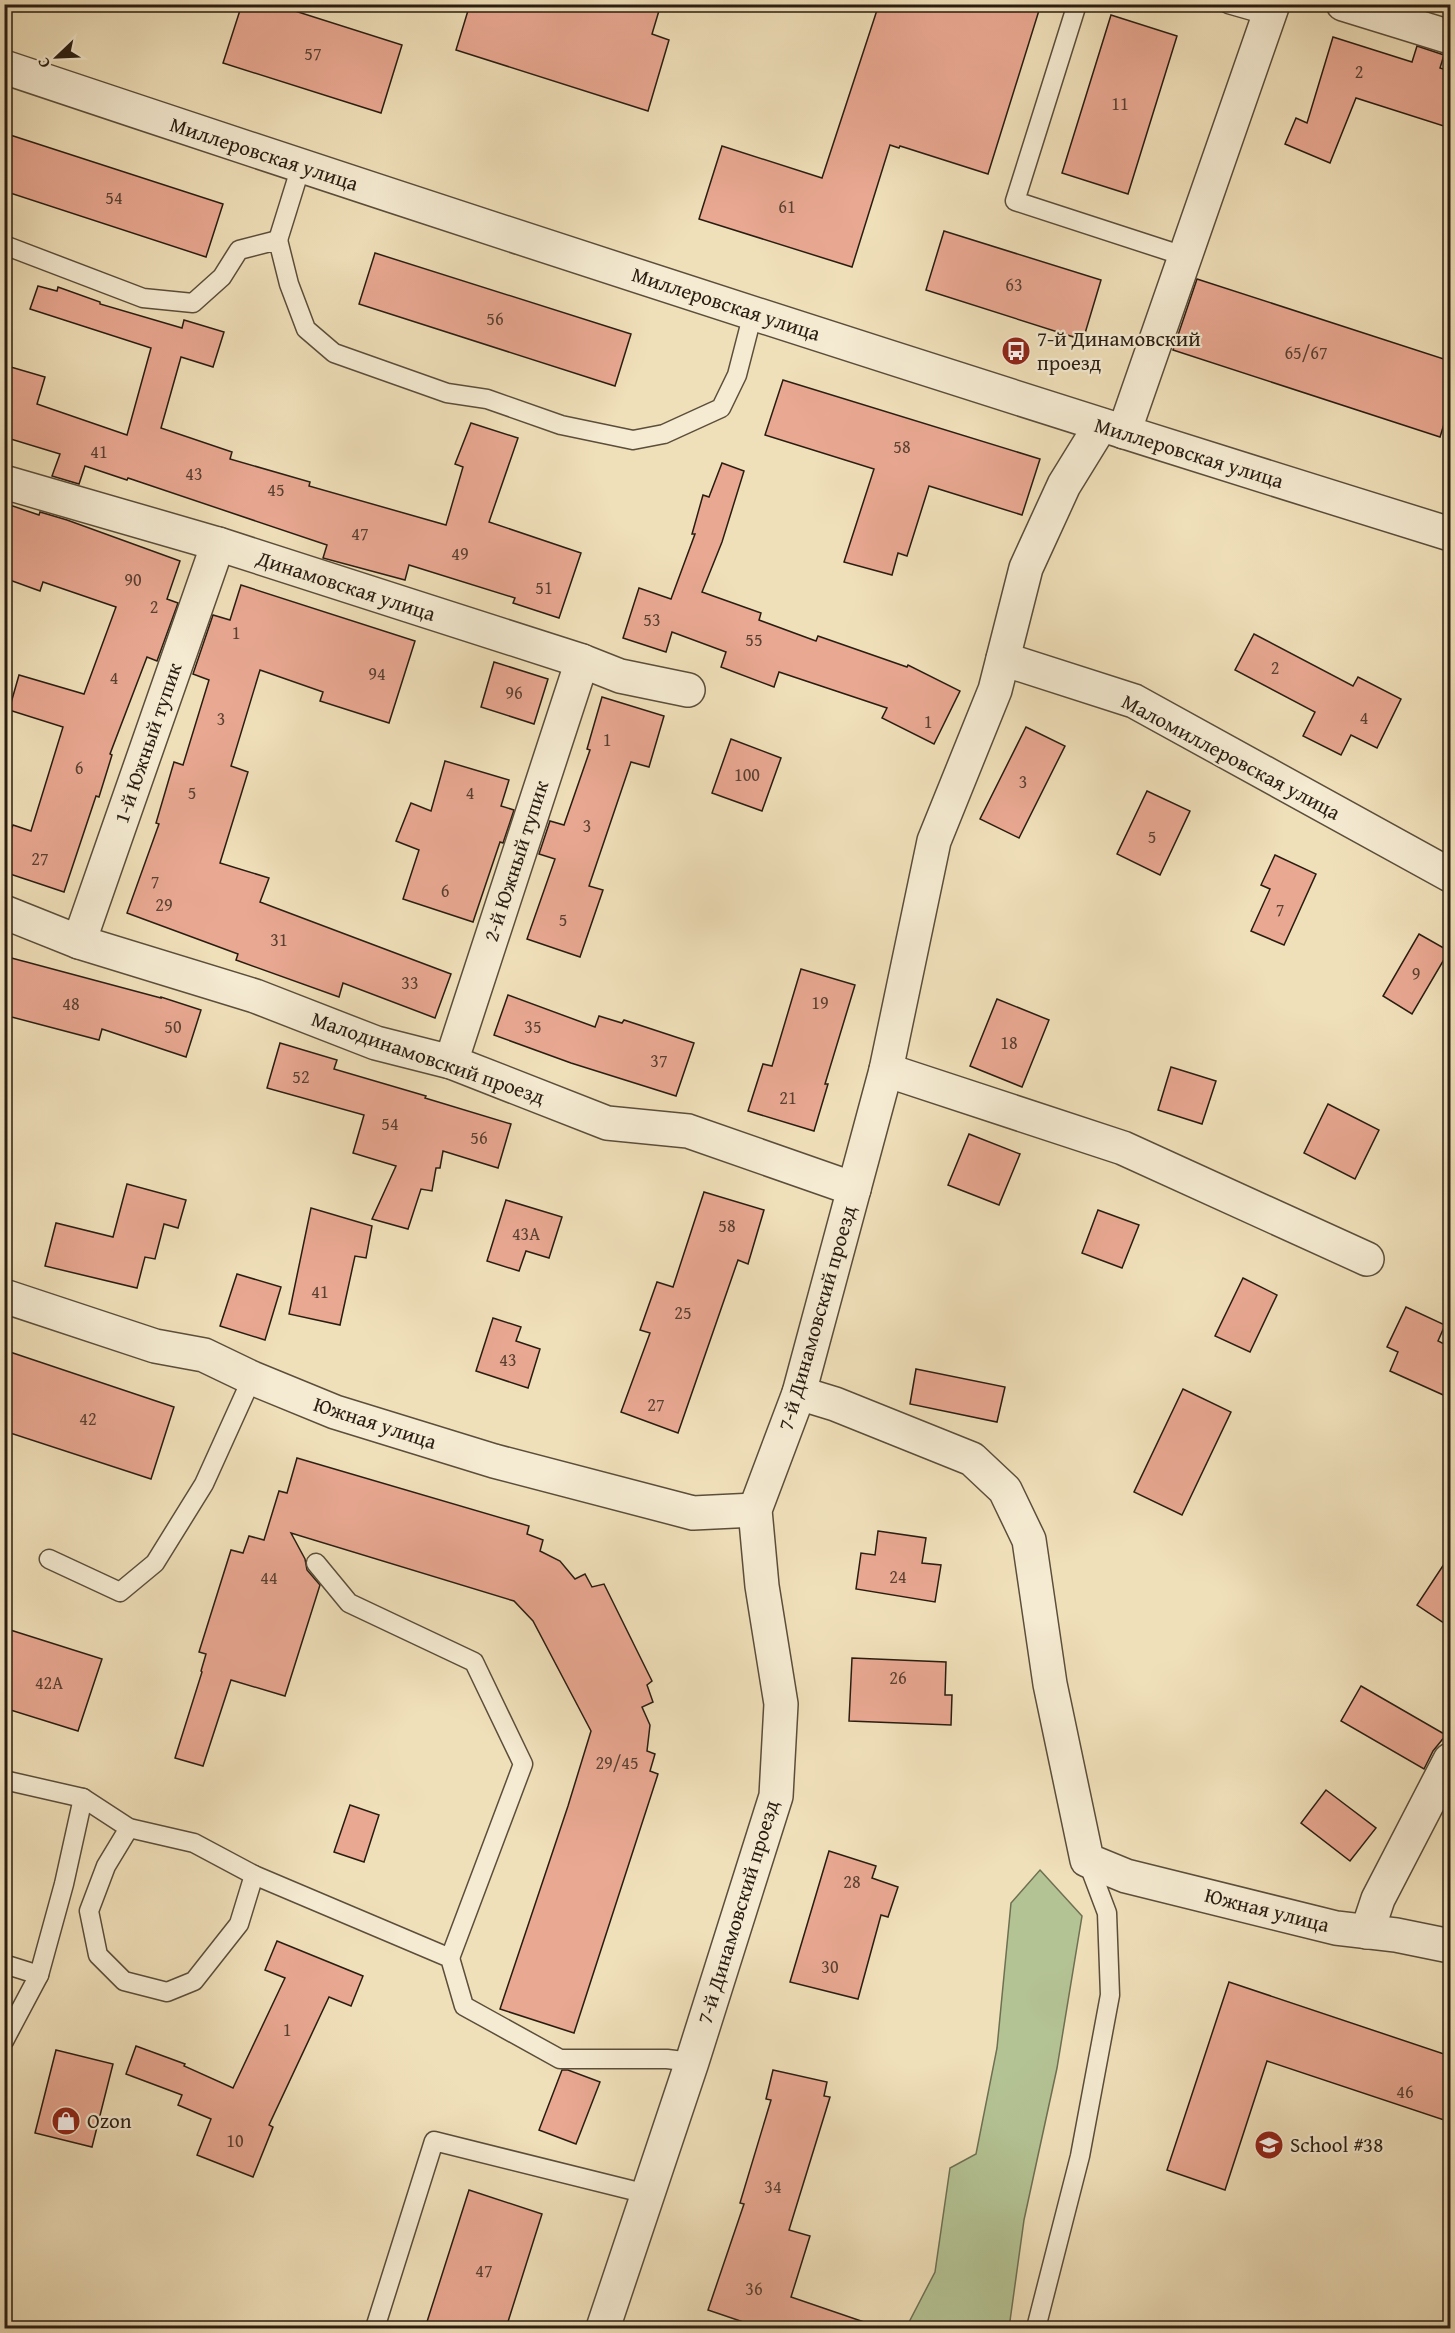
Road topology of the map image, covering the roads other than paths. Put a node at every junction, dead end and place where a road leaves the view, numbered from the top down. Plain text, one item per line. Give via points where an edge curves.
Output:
1 (1077, 4) edge
2 (1228, 4) edge
3 (1343, 4) edge
4 (1272, 10) edge
5 (1450, 36) edge
6 (4, 67) edge
7 (301, 166) junction
8 (278, 240) junction
9 (4, 245) edge
10 (1184, 256) junction
11 (753, 313) junction
12 (1112, 429) junction
13 (4, 482) edge
14 (1450, 534) edge
15 (218, 544) junction
16 (1003, 659) junction
17 (582, 661) junction
18 (688, 690) dead end
19 (1450, 875) edge
20 (4, 912) edge
21 (79, 942) junction
22 (451, 1062) junction
23 (886, 1070) junction
24 (854, 1189) junction
25 (1367, 1259) dead end
26 (4, 1296) edge
27 (252, 1378) junction
28 (799, 1394) junction
29 (755, 1510) junction
30 (50, 1559) dead end
31 (316, 1563) dead end
32 (1448, 1775) edge
33 (4, 1780) edge
34 (83, 1798) junction
35 (129, 1828) junction
36 (1087, 1860) junction
37 (254, 1875) junction
38 (1367, 1932) junction
39 (1450, 1946) edge
40 (450, 1958) junction
41 (4, 1964) edge
42 (39, 1975) junction
43 (4, 2041) edge
44 (692, 2062) junction
45 (647, 2194) junction
46 (375, 2328) edge
47 (603, 2328) edge
48 (1036, 2328) edge

1 - 10 lane via 1015,201
2 - 4 lane
3 - 5 street
4 - 10 street, 7-й Динамовский проезд
6 - 7 street, Миллеровская улица
7 - 8 lane
7 - 11 street, Миллеровская улица
8 - 9 lane via 239,250 222,277 193,303 143,298
8 - 11 lane via 306,329 334,352 447,393 487,399 561,425 633,440 664,434 721,408 737,375
10 - 12 street, 7-й Динамовский проезд
11 - 12 street, Миллеровская улица
12 - 14 street, Миллеровская улица
12 - 16 street, 7-й Динамовский проезд via 1064,485 1026,568
13 - 15 street, Динамовская улица
15 - 17 street, Динамовская улица
15 - 21 street, 1-й Южный тупик
16 - 19 street, Маломиллеровская улица via 1134,700
16 - 23 street, 7-й Динамовский проезд via 995,690 934,841
17 - 18 street, Динамовская улица via 620,676
17 - 22 street, 2-й Южный тупик
20 - 21 street, Малодинамовский проезд
21 - 22 street, Малодинамовский проезд via 255,996 376,1043
22 - 24 street, Малодинамовский проезд via 607,1123 688,1131
23 - 24 street, 7-й Динамовский проезд
23 - 25 street via 1123,1148
24 - 28 street, 7-й Динамовский проезд
26 - 27 street, Южная улица via 155,1346 204,1355
27 - 29 street, Южная улица via 335,1412 494,1461 693,1514
27 - 30 lane via 204,1484 155,1563 120,1592
28 - 29 street, 7-й Динамовский проезд
28 - 36 street via 835,1404 972,1459 1005,1490 1029,1540 1050,1684
29 - 44 street, 7-й Динамовский проезд via 762,1586 781,1704 776,1796
31 - 40 lane via 349,1603 474,1662 523,1764
32 - 38 street via 1378,1899
33 - 34 lane
34 - 35 lane
34 - 42 lane
35 - 37 lane via 194,1843
35 - 37 lane via 106,1866 89,1911 98,1955 124,1981 167,1992 194,1980 239,1924
36 - 38 street, Южная улица via 1126,1876 1336,1928
36 - 48 lane via 1107,1913 1110,1995 1080,2156
37 - 40 lane
38 - 39 street, Южная улица
40 - 44 lane via 464,2006 560,2059
41 - 42 lane
42 - 43 lane
44 - 45 street, 7-й Динамовский проезд
45 - 46 lane via 434,2142
45 - 47 street, 7-й Динамовский проезд

